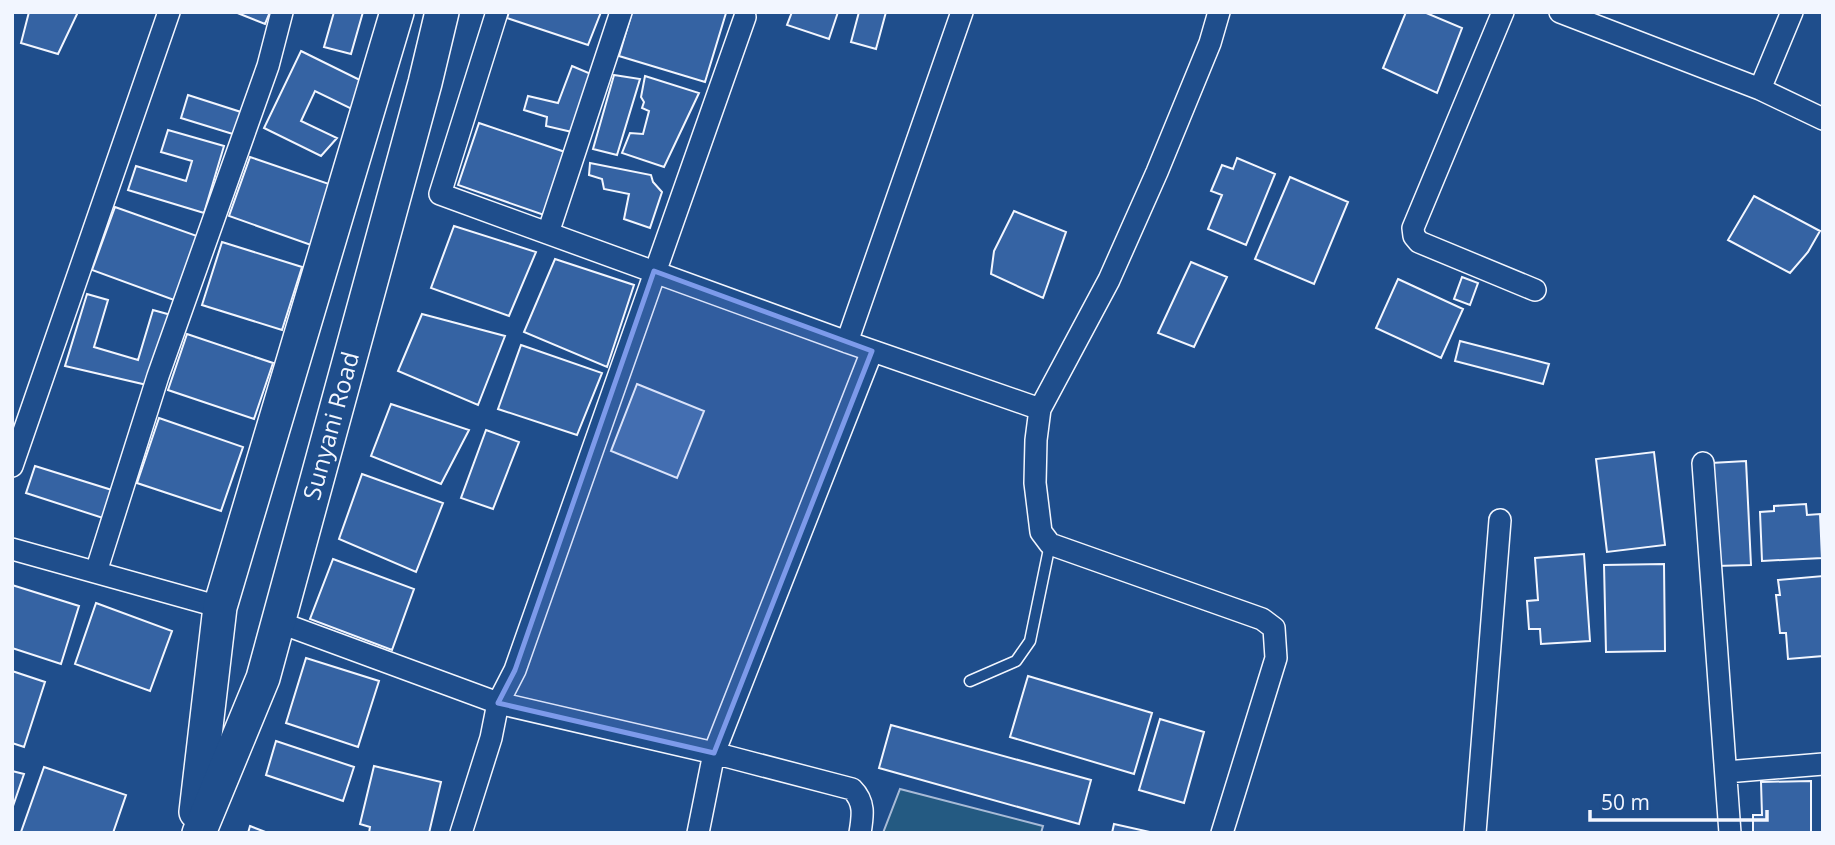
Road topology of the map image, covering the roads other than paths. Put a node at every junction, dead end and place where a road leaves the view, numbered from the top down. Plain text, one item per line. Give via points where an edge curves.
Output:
1 (169, 12) edge
2 (282, 12) edge
3 (397, 12) edge
4 (442, 12) edge
5 (497, 12) edge
6 (621, 12) edge
7 (962, 12) edge
8 (1219, 12) edge
9 (1503, 12) edge
10 (1560, 12) edge
11 (1792, 12) edge
12 (745, 17) dead end
13 (1760, 89) junction
14 (1823, 118) edge
15 (548, 233) junction
16 (654, 271) junction
17 (1535, 290) dead end
18 (847, 342) junction
19 (872, 351) junction
20 (1040, 409) junction
21 (1703, 463) dead end
22 (12, 466) edge
23 (1500, 520) dead end
24 (1050, 544) junction
25 (12, 549) edge
26 (96, 572) junction
27 (220, 607) junction
28 (278, 622) junction
29 (970, 681) dead end
30 (498, 703) junction
31 (715, 753) junction
32 (1823, 764) edge
33 (1726, 772) junction
34 (193, 833) edge
35 (200, 833) edge
36 (461, 833) edge
37 (698, 833) edge
38 (860, 833) edge
39 (1222, 833) edge
40 (1475, 833) edge
41 (1730, 833) edge

1 - 22 street
2 - 26 street via 268,66 158,376
3 - 27 main road
4 - 28 main road, Sunyani Road
5 - 15 street via 440,194
6 - 15 street
7 - 18 street
8 - 20 street via 1114,268
9 - 17 street via 1413,228 1419,242
10 - 13 street
11 - 13 street
12 - 16 street
13 - 14 street
15 - 16 street
16 - 18 street
16 - 30 street via 514,670
18 - 19 street
19 - 20 street
19 - 31 street
20 - 24 street via 1035,483 1041,532
21 - 33 street
23 - 40 street
24 - 29 lane via 1030,641 1016,661
24 - 39 street via 1262,619 1274,628 1276,658
25 - 26 street
26 - 27 street
27 - 34 main road
28 - 30 street
28 - 35 main road, Sunyani Road via 263,678
30 - 31 street
30 - 36 street
31 - 37 street
31 - 38 street via 852,789 863,805
32 - 33 street
33 - 41 street

